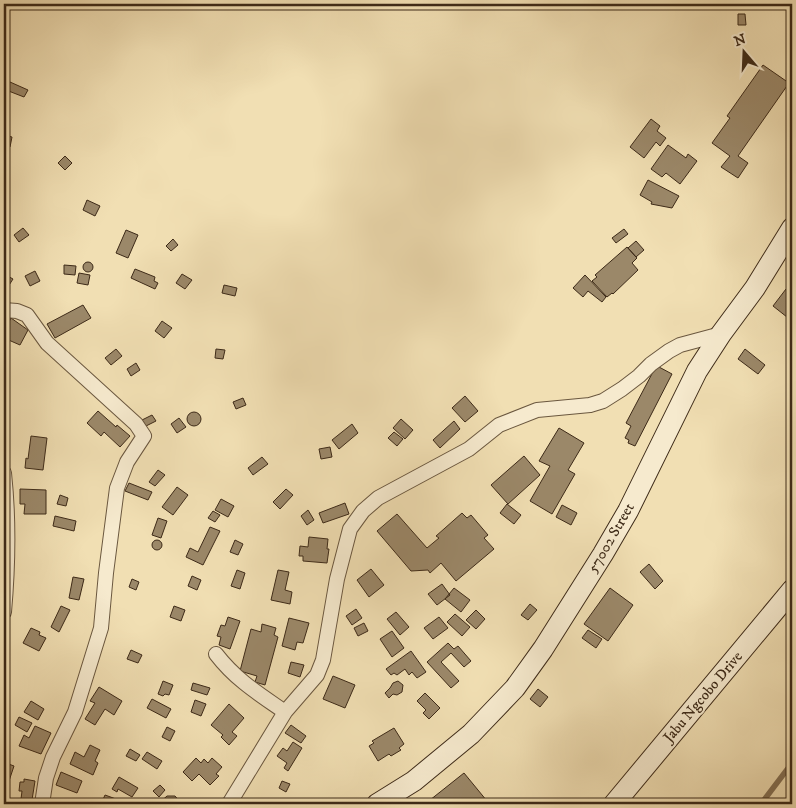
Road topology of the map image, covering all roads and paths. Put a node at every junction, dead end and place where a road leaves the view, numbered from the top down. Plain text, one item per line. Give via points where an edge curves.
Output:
1 (792, 228) edge
2 (4, 310) edge
3 (721, 334) junction
4 (4, 474) edge
5 (792, 590) edge
6 (4, 612) edge
7 (216, 654) dead end
8 (286, 712) junction
9 (42, 804) edge
10 (229, 804) edge
11 (377, 804) edge
12 (614, 804) edge

1 - 3 street, 57002 Street via 755,288
2 - 9 street via 17,310 27,315 47,343 136,424 144,436 127,462 117,488 101,628 75,712 53,757
3 - 8 street via 668,351 603,401 537,410 500,425 469,449 378,498 363,511 350,529 337,579 323,660 317,675
3 - 11 street, 57002 Street via 697,371 628,511 603,554 515,688 471,734 414,780
4 - 6 street via 7,500
5 - 12 street, Jabu Ngcobo Drive
7 - 8 street via 243,682
8 - 10 street

